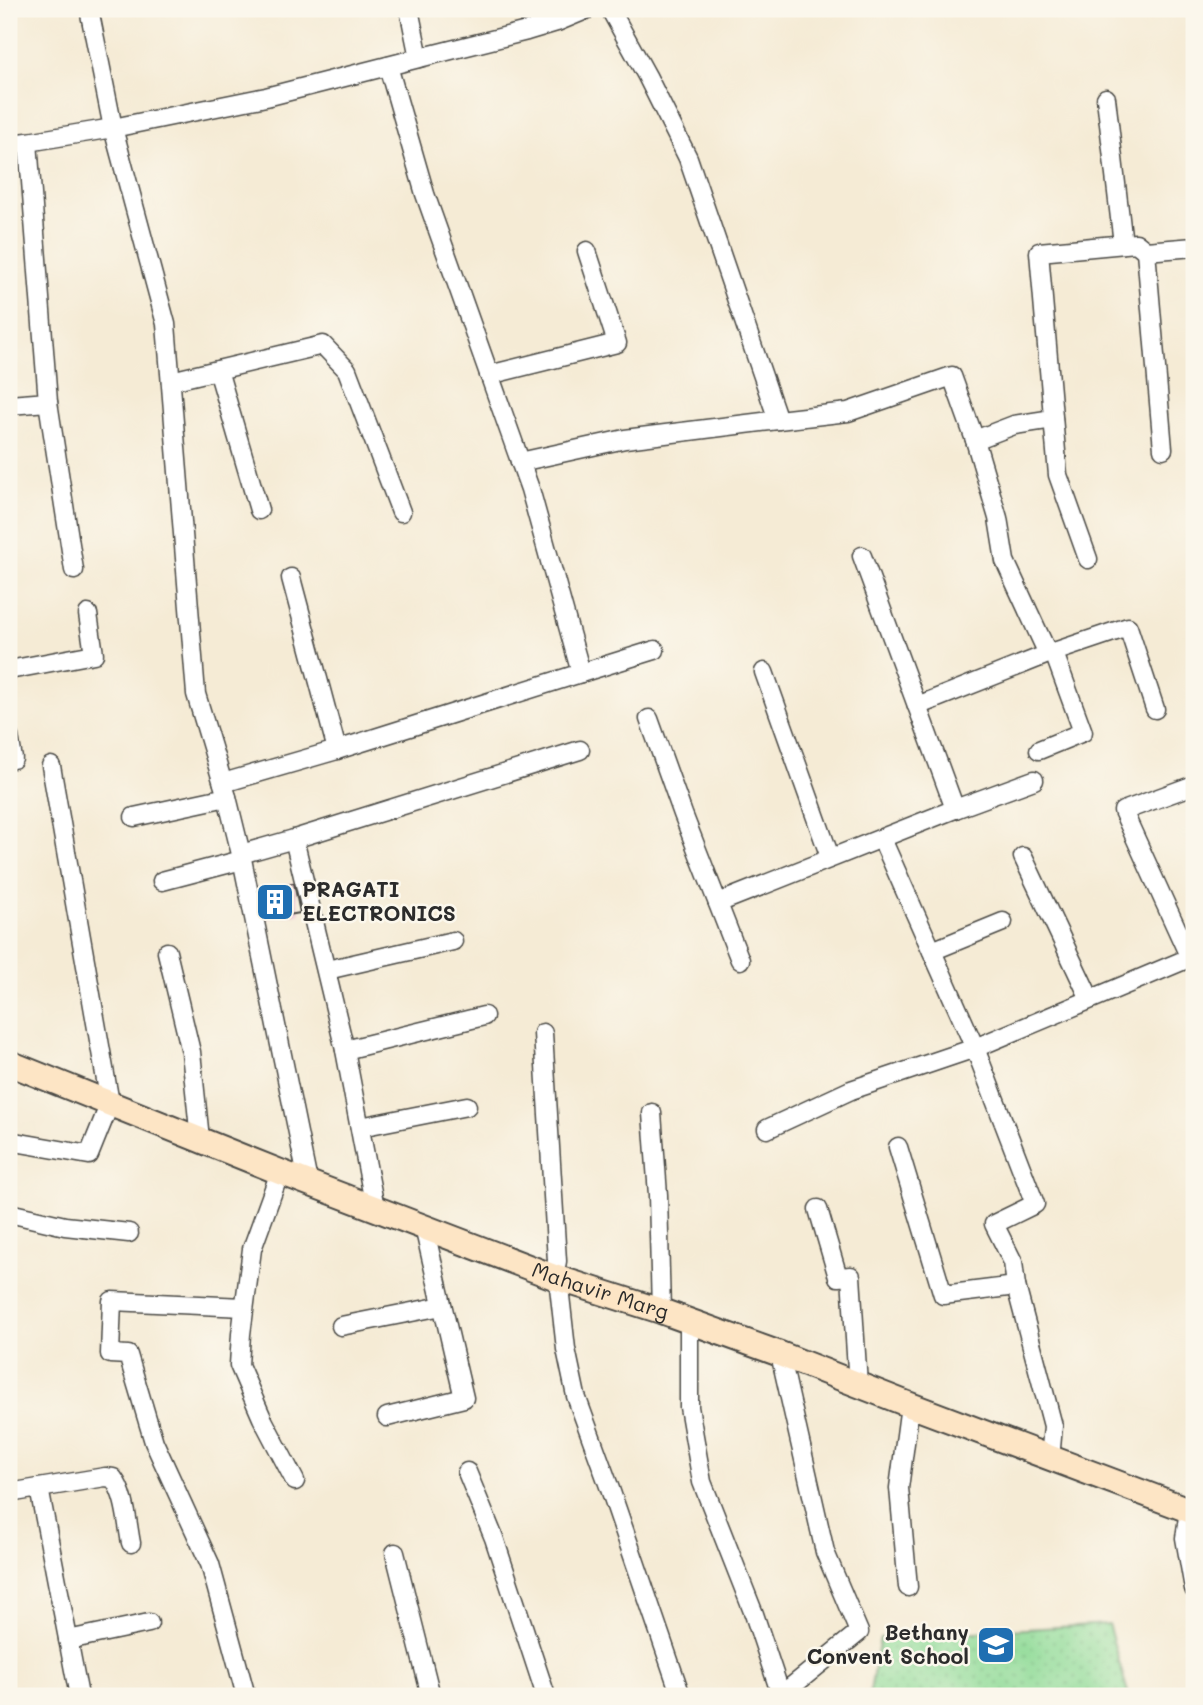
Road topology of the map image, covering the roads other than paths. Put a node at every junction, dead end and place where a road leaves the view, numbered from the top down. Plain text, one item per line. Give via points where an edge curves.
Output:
1 (89, 9) edge
2 (409, 9) edge
3 (587, 9) edge
4 (610, 9) edge
5 (419, 58) junction
6 (388, 66) junction
7 (1106, 98) dead end
8 (113, 128) junction
9 (29, 142) junction
10 (9, 144) edge
11 (1123, 244) junction
12 (1194, 247) edge
13 (587, 251) dead end
14 (1146, 251) junction
15 (218, 370) junction
16 (489, 375) junction
17 (171, 381) junction
18 (48, 402) junction
19 (9, 405) edge
20 (778, 419) junction
21 (1053, 419) junction
22 (975, 440) junction
23 (1163, 449) dead end
24 (520, 461) junction
25 (259, 510) dead end
26 (401, 512) dead end
27 (862, 556) dead end
28 (1088, 559) dead end
29 (74, 570) dead end
30 (291, 578) dead end
31 (88, 614) dead end
32 (655, 650) dead end
33 (1051, 653) junction
34 (9, 670) edge
35 (764, 672) dead end
36 (581, 673) junction
37 (918, 706) junction
38 (1155, 709) dead end
39 (649, 719) dead end
40 (9, 736) edge
41 (337, 750) junction
42 (580, 750) dead end
43 (1040, 750) dead end
44 (13, 759) dead end
45 (51, 766) dead end
46 (1034, 780) dead end
47 (1194, 785) edge
48 (225, 790) junction
49 (955, 808) junction
50 (134, 817) dead end
51 (294, 839) junction
52 (882, 839) junction
53 (241, 857) junction
54 (830, 857) junction
55 (1023, 857) dead end
56 (162, 881) dead end
57 (718, 903) junction
58 (1003, 922) dead end
59 (453, 942) dead end
60 (932, 951) junction
61 (167, 952) dead end
62 (1192, 957) edge
63 (740, 960) dead end
64 (327, 970) junction
65 (1090, 999) junction
66 (484, 1016) dead end
67 (543, 1033) dead end
68 (975, 1048) junction
69 (345, 1050) junction
70 (9, 1063) edge
71 (110, 1103) junction
72 (467, 1106) dead end
73 (652, 1113) dead end
74 (360, 1127) junction
75 (767, 1129) dead end
76 (200, 1139) junction
77 (9, 1141) edge
78 (898, 1147) dead end
79 (280, 1172) junction
80 (308, 1182) junction
81 (375, 1208) junction
82 (818, 1209) dead end
83 (9, 1213) edge
84 (424, 1227) junction
85 (129, 1233) dead end
86 (556, 1278) junction
87 (1016, 1286) junction
88 (244, 1307) junction
89 (442, 1307) junction
90 (662, 1311) junction
91 (689, 1321) junction
92 (341, 1326) dead end
93 (780, 1354) junction
94 (858, 1385) junction
95 (910, 1405) junction
96 (387, 1417) dead end
97 (1050, 1458) junction
98 (467, 1472) dead end
99 (295, 1481) dead end
100 (39, 1488) junction
101 (9, 1493) edge
102 (1192, 1511) edge
103 (131, 1543) dead end
104 (395, 1553) dead end
105 (908, 1587) dead end
106 (1194, 1589) edge
107 (149, 1623) dead end
108 (68, 1640) junction
109 (79, 1696) edge
110 (246, 1696) edge
111 (431, 1696) edge
112 (546, 1696) edge
113 (681, 1696) edge
114 (781, 1696) edge

1 - 8 street
2 - 5 street
3 - 5 street via 527,31
4 - 20 street via 688,158
5 - 6 street
6 - 8 street
6 - 16 street via 425,194
7 - 11 street
8 - 9 street
8 - 17 street via 166,324
9 - 10 street
9 - 18 street
11 - 14 street via 1136,243
11 - 21 street via 1040,252
12 - 14 street
13 - 16 street via 617,342
14 - 23 street
15 - 17 street
15 - 25 street
15 - 26 street via 323,345 347,370
16 - 24 street
17 - 48 street via 196,694
18 - 19 street
18 - 29 street
20 - 22 street via 848,412 952,376
20 - 24 street via 625,439
21 - 22 street via 1014,425
21 - 28 street via 1058,475
22 - 33 street via 998,518 1005,561
24 - 36 street
27 - 37 street
30 - 41 street
31 - 34 street via 94,654
32 - 36 street
33 - 37 street
33 - 38 street via 1128,627
33 - 43 street via 1083,732
35 - 54 street
36 - 41 street
37 - 49 street
39 - 57 street
40 - 44 street
41 - 48 street
42 - 51 street
45 - 71 street
46 - 49 street
47 - 62 street via 1123,811
48 - 50 street
48 - 53 street
49 - 52 street
51 - 53 street
51 - 64 street
52 - 54 street
52 - 60 street
53 - 56 street
53 - 80 street
54 - 57 street
55 - 65 street
57 - 63 street
58 - 60 street
59 - 64 street
60 - 68 street
61 - 76 street via 191,1052
62 - 65 street
64 - 69 street
65 - 68 street
66 - 69 street
67 - 86 street
68 - 75 street via 851,1090
68 - 87 street via 1035,1204 994,1224 1013,1262
69 - 74 street
70 - 71 street, Mahavir Marg
71 - 76 street, Mahavir Marg
71 - 77 street via 89,1155
72 - 74 street
73 - 90 street
74 - 81 street
76 - 79 street, Mahavir Marg
78 - 87 street via 943,1295
79 - 80 street, Mahavir Marg
79 - 88 street via 252,1250
80 - 81 street, Mahavir Marg
81 - 84 street, Mahavir Marg
82 - 94 street via 838,1277 850,1276
83 - 85 street via 65,1226
84 - 86 street, Mahavir Marg
84 - 89 street
86 - 90 street, Mahavir Marg
86 - 113 street via 576,1396
87 - 97 street via 1053,1426
88 - 99 street via 239,1366
88 - 110 street via 112,1301 110,1354 128,1355 153,1442 210,1564
89 - 92 street
89 - 96 street via 464,1398
90 - 91 street, Mahavir Marg
91 - 93 street, Mahavir Marg
91 - 114 street via 690,1407 702,1482
93 - 94 street, Mahavir Marg
93 - 114 street via 825,1552 859,1632
94 - 95 street, Mahavir Marg
95 - 97 street, Mahavir Marg
95 - 105 street via 899,1488
97 - 102 street, Mahavir Marg
98 - 112 street via 494,1538
100 - 101 street
100 - 103 street via 114,1478
100 - 108 street
102 - 106 street via 1185,1538
104 - 111 street
107 - 108 street
108 - 109 street

